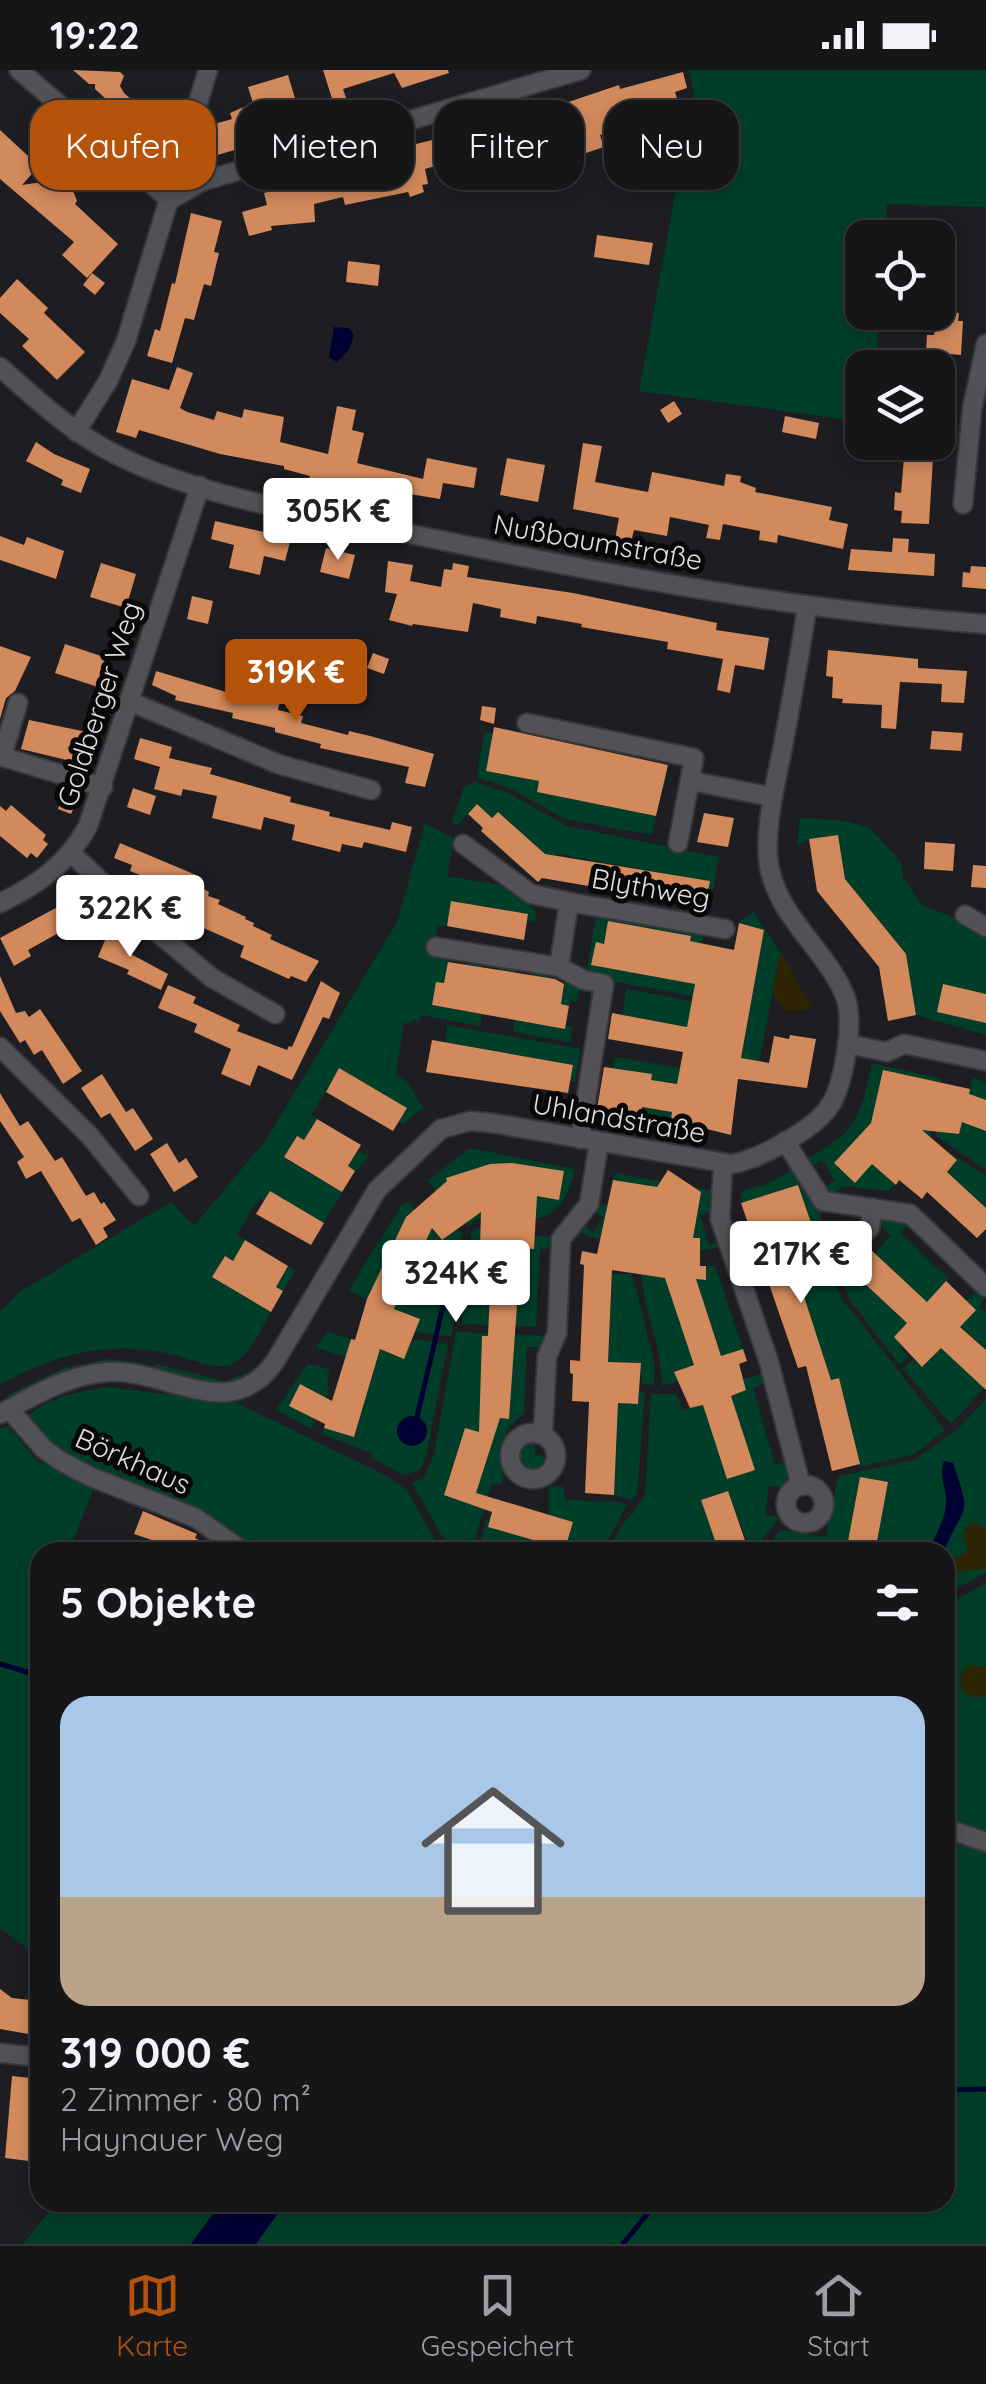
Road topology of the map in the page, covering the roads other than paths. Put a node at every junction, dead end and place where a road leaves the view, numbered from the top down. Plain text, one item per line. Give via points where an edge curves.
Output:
1 (19, 70) edge
2 (208, 70) edge
3 (581, 70) edge
4 (170, 200) junction
5 (986, 344) edge
6 (0, 367) edge
7 (76, 432) junction
8 (200, 486) junction
9 (964, 504) dead end
10 (807, 608) junction
11 (986, 624) edge
12 (129, 701) junction
13 (18, 703) dead end
14 (527, 724) dead end
15 (1, 756) edge
16 (691, 781) junction
17 (103, 786) junction
18 (371, 790) dead end
19 (773, 797) junction
20 (463, 844) dead end
21 (678, 844) dead end
22 (71, 853) junction
23 (0, 902) edge
24 (569, 902) junction
25 (965, 915) dead end
26 (986, 928) edge
27 (725, 929) dead end
28 (436, 947) dead end
29 (559, 968) junction
30 (275, 1014) dead end
31 (847, 1044) junction
32 (0, 1047) edge
33 (986, 1062) edge
34 (580, 1138) junction
35 (785, 1141) junction
36 (600, 1142) junction
37 (724, 1164) junction
38 (138, 1196) dead end
39 (872, 1208) junction
40 (845, 1256) dead end
41 (986, 1287) edge
42 (4, 1412) edge
43 (543, 1434) dead end
44 (801, 1486) dead end
45 (230, 1542) edge
46 (955, 1831) edge
47 (986, 1842) edge
48 (0, 2053) edge
49 (30, 2056) edge

1 - 4 street
2 - 4 street
3 - 4 street via 203,181
4 - 7 street via 126,341
5 - 9 street via 972,409
6 - 7 street, Nußbaumstraße
7 - 8 street, Nußbaumstraße
8 - 10 street, Nußbaumstraße via 520,557
8 - 12 street, Goldberger Weg
10 - 11 street, Nußbaumstraße
10 - 19 street, Uhlandstraße
12 - 17 street, Goldberger Weg
12 - 18 street via 278,764
13 - 15 street
14 - 16 street via 694,758
15 - 17 street
16 - 19 street
16 - 21 street
17 - 22 street, Goldberger Weg
19 - 31 street, Uhlandstraße via 772,879 844,992
20 - 24 street, Blythweg via 531,894
22 - 23 street, Goldberger Weg via 51,874
22 - 30 street via 212,978
24 - 27 street, Blythweg
24 - 29 street, Blythweg
25 - 26 street
28 - 29 street
29 - 34 street via 604,984
31 - 33 street via 887,1052 904,1044
31 - 35 street, Uhlandstraße via 828,1108
32 - 38 street via 89,1134
34 - 36 street, Uhlandstraße
34 - 42 street, Uhlandstraße via 480,1121 432,1135 377,1190 256,1384 209,1392 127,1372 95,1374
35 - 37 street, Uhlandstraße via 754,1159
35 - 39 street via 824,1201
36 - 37 street, Uhlandstraße
36 - 43 street via 588,1204 561,1240
37 - 44 street via 720,1219 769,1362
39 - 40 street via 870,1227
39 - 41 street via 910,1214
42 - 45 street, Börkhaus via 59,1460 196,1518
46 - 47 street
48 - 49 street

